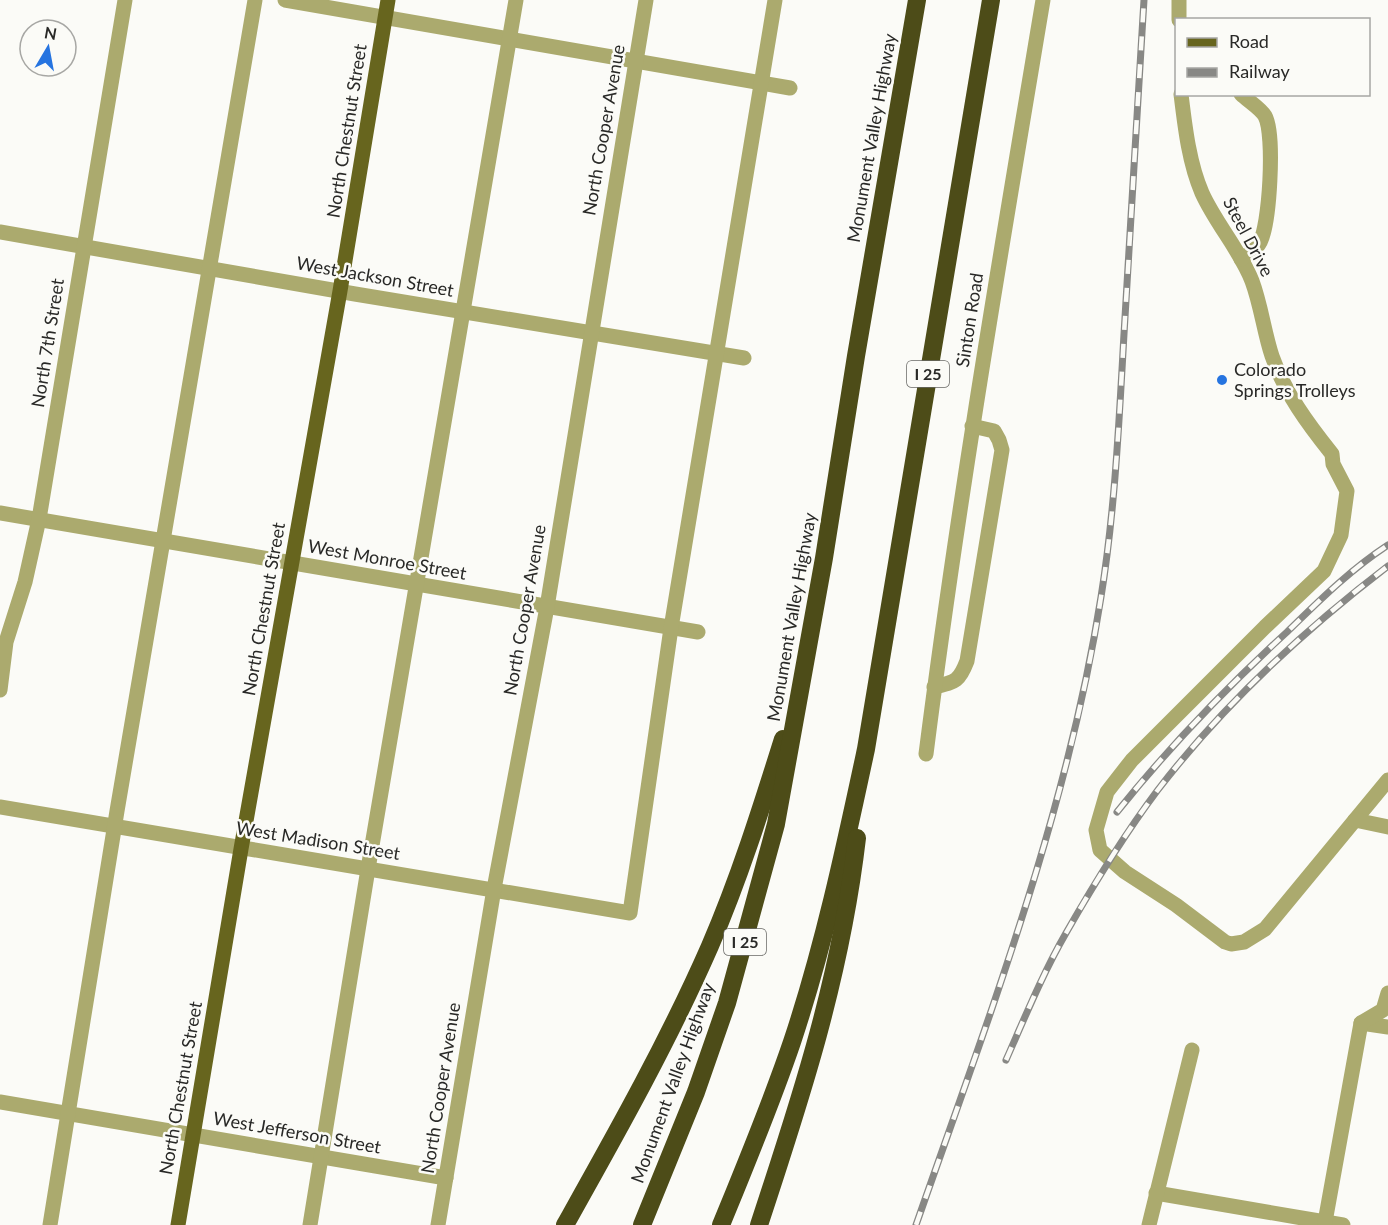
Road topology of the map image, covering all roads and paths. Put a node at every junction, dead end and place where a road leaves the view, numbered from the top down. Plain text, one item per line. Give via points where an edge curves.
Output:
1 (125, 0) edge
2 (255, 0) edge
3 (285, 0) edge
4 (388, 0) edge
5 (516, 0) edge
6 (646, 0) edge
7 (775, 0) edge
8 (917, 0) edge
9 (991, 0) edge
10 (1043, 0) edge
11 (1179, 0) edge
12 (332, 4) edge
13 (386, 17) junction
14 (1179, 18) edge
15 (509, 39) junction
16 (636, 61) junction
17 (761, 83) junction
18 (790, 88) dead end
19 (1181, 96) edge
20 (1243, 96) edge
21 (0, 232) edge
22 (84, 246) junction
23 (1241, 259) junction
24 (210, 268) junction
25 (340, 291) junction
26 (463, 312) junction
27 (590, 334) junction
28 (717, 354) junction
29 (744, 358) dead end
30 (972, 426) junction
31 (0, 513) edge
32 (39, 519) junction
33 (164, 541) junction
34 (291, 564) junction
35 (418, 585) junction
36 (547, 607) junction
37 (671, 628) junction
38 (698, 632) dead end
39 (808, 648) junction
40 (934, 687) junction
41 (0, 690) edge
42 (866, 749) junction
43 (926, 754) dead end
44 (1388, 780) edge
45 (0, 807) edge
46 (1356, 820) junction
47 (115, 827) junction
48 (1388, 827) edge
49 (241, 849) junction
50 (368, 869) junction
51 (494, 889) junction
52 (1388, 993) edge
53 (1361, 1023) junction
54 (1388, 1027) edge
55 (1192, 1050) dead end
56 (0, 1102) edge
57 (69, 1114) junction
58 (193, 1135) junction
59 (322, 1157) junction
60 (446, 1178) junction
61 (1156, 1193) junction
62 (1325, 1222) junction
63 (50, 1225) edge
64 (178, 1225) edge
65 (310, 1225) edge
66 (438, 1225) edge
67 (565, 1225) edge
68 (642, 1225) edge
69 (721, 1225) edge
70 (759, 1225) edge
71 (1149, 1225) edge
72 (1343, 1225) edge

1 - 22 street, North 7th Street
2 - 24 street
3 - 12 street
4 - 13 main road, North Chestnut Street
5 - 15 street
6 - 16 street, North Cooper Avenue
7 - 17 street
8 - 39 highway, Monument Valley Highway / I 25
9 - 42 highway, I 25
10 - 30 street, Sinton Road
11 - 14 street
12 - 13 street
13 - 15 street
13 - 25 main road, North Chestnut Street
15 - 16 street
15 - 26 street
16 - 17 street
16 - 27 street, North Cooper Avenue
17 - 18 street
17 - 28 street
19 - 23 street, Steel Drive via 1192,162 1202,192
20 - 23 street via 1264,115 1270,128 1271,148 1267,219 1259,244
21 - 22 street, West Jackson Street
22 - 24 street, West Jackson Street
22 - 32 street, North 7th Street
23 - 46 street, Steel Drive via 1252,281 1272,355 1286,388 1332,454 1347,491 1341,535 1323,571 1214,676 1132,760 1107,792 1096,830 1100,850 1225,942 1238,944 1264,929
24 - 25 street, West Jackson Street
24 - 33 street
25 - 26 street, West Jackson Street
25 - 34 main road, North Chestnut Street
26 - 27 street, West Jackson Street
26 - 35 street
27 - 28 street, West Jackson Street
27 - 36 street, North Cooper Avenue
28 - 29 street, West Jackson Street
28 - 37 street
30 - 40 street, Sinton Road
30 - 40 street via 993,431 1002,450 967,661 962,675 954,682
31 - 32 street, West Monroe Street
32 - 33 street, West Monroe Street
32 - 41 street, North 7th Street via 6,642
33 - 34 street, West Monroe Street
33 - 47 street
34 - 35 street, West Monroe Street
34 - 49 main road, North Chestnut Street
35 - 36 street, West Monroe Street
35 - 50 street
36 - 37 street, West Monroe Street
36 - 51 street, North Cooper Avenue
37 - 38 street, West Monroe Street
37 - 51 street, West Madison Street via 630,913
39 - 67 highway via 766,792 711,944 665,1040
39 - 68 highway, Monument Valley Highway / I 25 via 780,804 745,941 712,1048
40 - 43 street, Sinton Road
42 - 69 highway, I 25 via 832,898 795,1030 767,1113
42 - 70 highway via 852,877 832,984 801,1098
44 - 46 street, Steel Drive
45 - 47 street, West Madison Street
46 - 48 street
47 - 49 street, West Madison Street
47 - 57 street
49 - 50 street, West Madison Street
49 - 58 main road, North Chestnut Street
50 - 51 street, West Madison Street
50 - 59 street
51 - 60 street, North Cooper Avenue
52 - 53 street via 1383,1010
53 - 54 street
53 - 62 street
55 - 61 street
56 - 57 street, West Jefferson Street
57 - 58 street, West Jefferson Street
57 - 63 street
58 - 59 street, West Jefferson Street
58 - 64 main road, North Chestnut Street
59 - 60 street, West Jefferson Street
59 - 65 street
60 - 66 street, North Cooper Avenue
61 - 62 street
61 - 71 street
62 - 72 street

